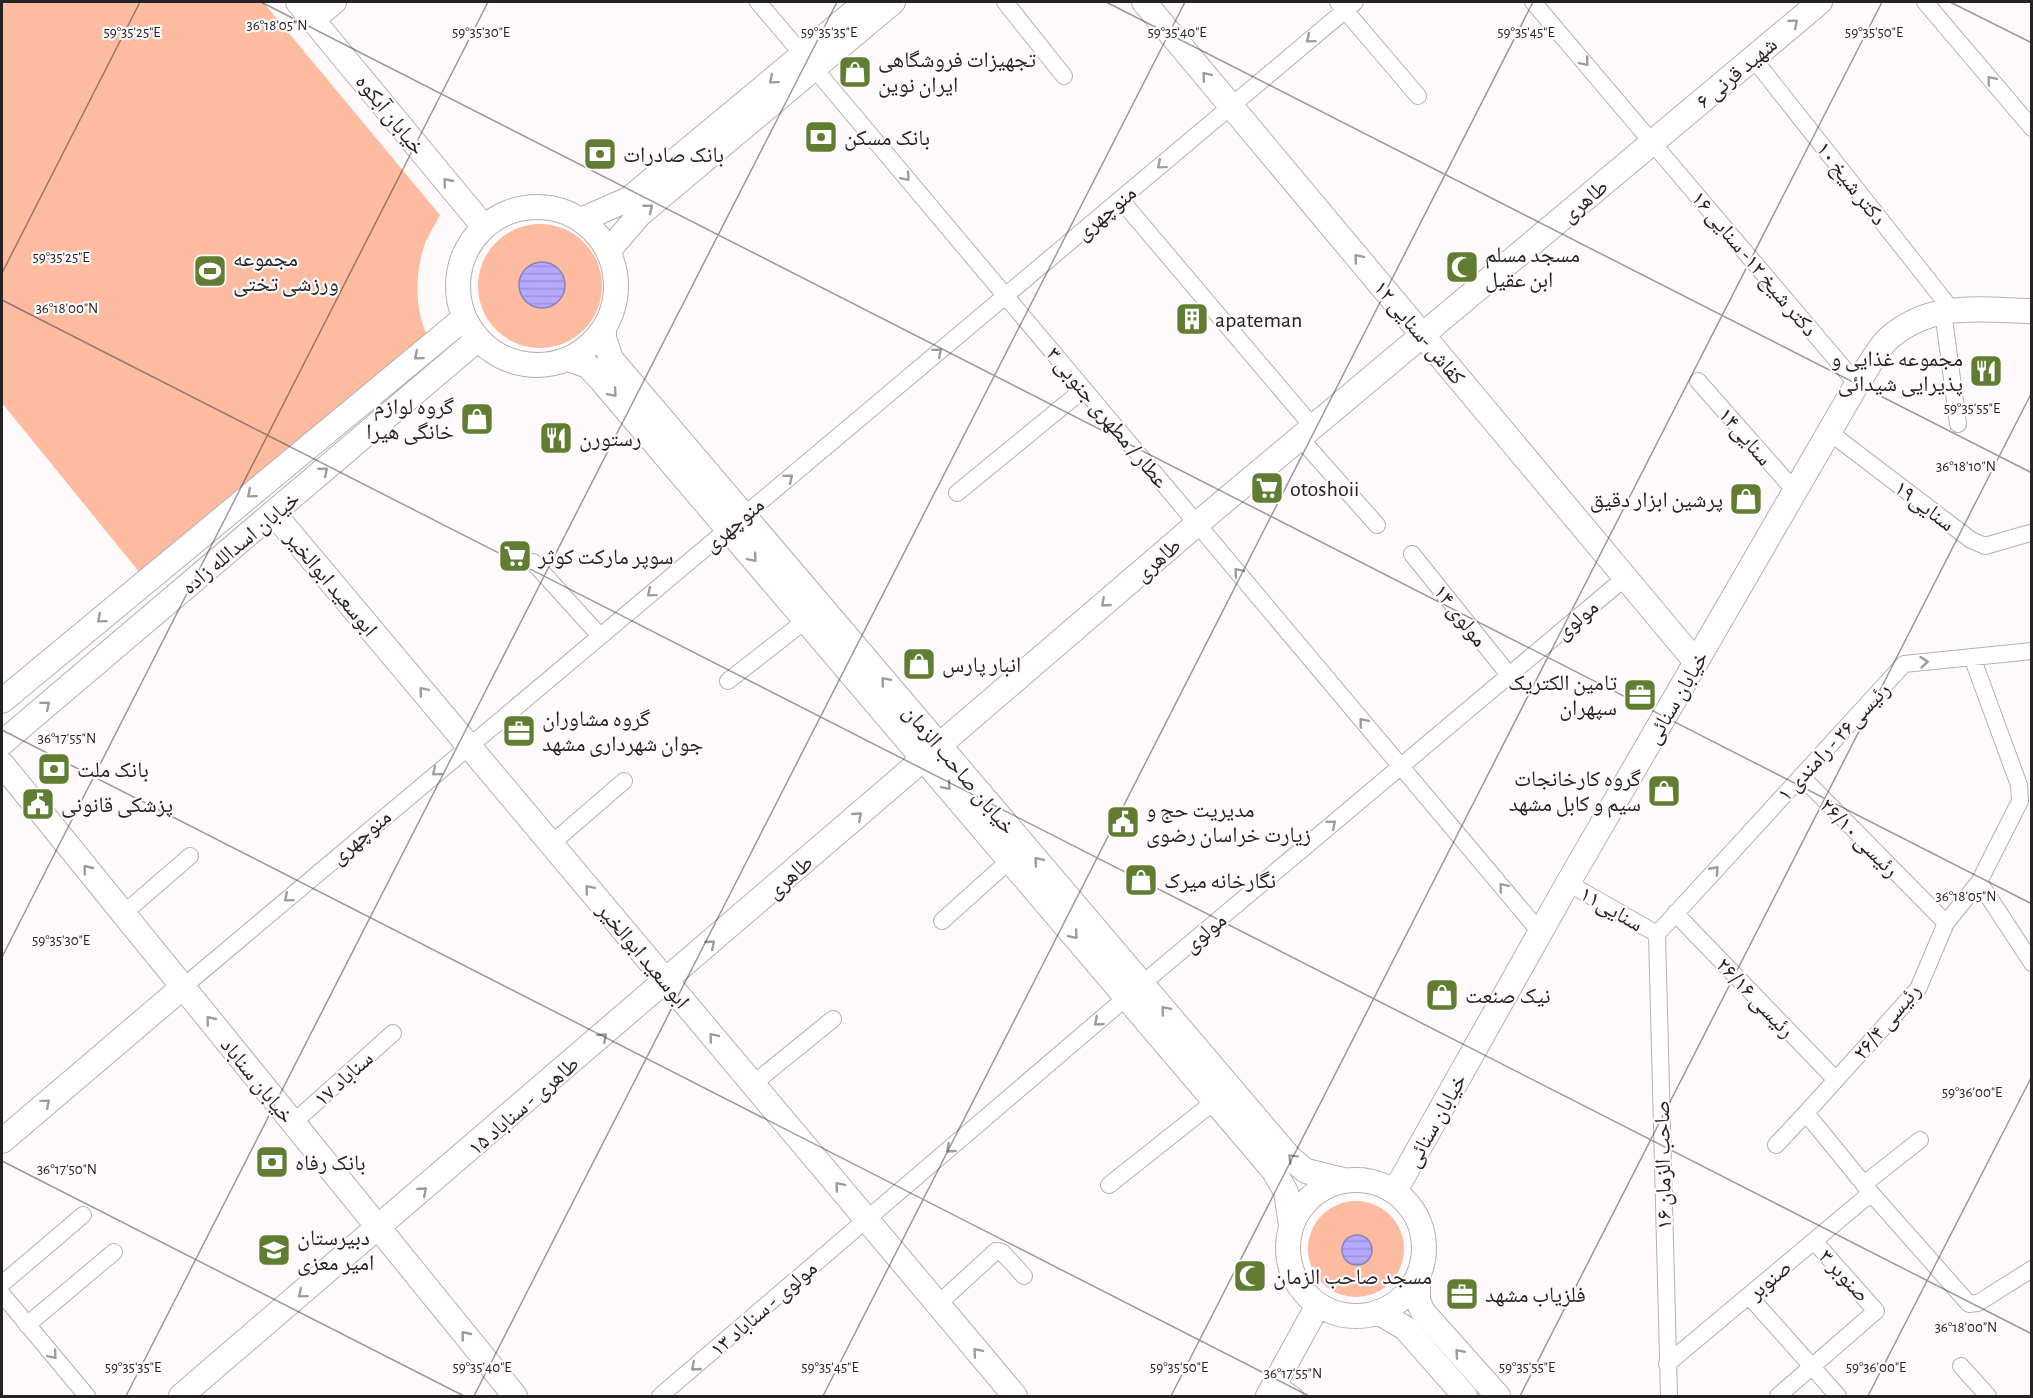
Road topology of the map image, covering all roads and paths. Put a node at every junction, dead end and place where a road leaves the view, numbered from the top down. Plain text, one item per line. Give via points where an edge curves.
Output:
1 (334, 2) edge
2 (758, 2) edge
3 (866, 2) edge
4 (893, 2) edge
5 (1005, 2) edge
6 (1144, 2) edge
7 (1533, 2) edge
8 (1820, 2) edge
9 (1925, 2) edge
10 (1346, 4) edge
11 (306, 10) edge
12 (1753, 58) junction
13 (808, 62) junction
14 (1064, 76) dead end
15 (1418, 96) dead end
16 (1231, 106) junction
17 (2030, 127) edge
18 (1652, 142) junction
19 (1120, 199) junction
20 (581, 220) junction
21 (484, 227) junction
22 (609, 250) junction
23 (1005, 296) junction
24 (1947, 310) junction
25 (2031, 311) edge
26 (463, 319) junction
27 (604, 330) junction
28 (1423, 335) junction
29 (478, 339) junction
30 (568, 359) junction
31 (1698, 381) dead end
32 (1857, 384) junction
33 (1084, 389) junction
34 (1958, 424) dead end
35 (1829, 432) junction
36 (1307, 433) junction
37 (1795, 491) junction
38 (957, 493) dead end
39 (274, 514) junction
40 (736, 522) junction
41 (1197, 524) junction
42 (1377, 525) dead end
43 (2030, 533) edge
44 (1412, 554) dead end
45 (533, 562) dead end
46 (1626, 577) junction
47 (806, 620) junction
48 (600, 636) junction
49 (2031, 651) edge
50 (1972, 657) junction
51 (1696, 662) junction
52 (1509, 675) junction
53 (728, 681) dead end
54 (2, 701) edge
55 (2, 742) edge
56 (468, 745) junction
57 (932, 752) junction
58 (2, 764) edge
59 (1401, 766) junction
60 (1801, 776) junction
61 (624, 781) dead end
62 (551, 844) junction
63 (190, 856) dead end
64 (1010, 860) junction
65 (1979, 882) junction
66 (1568, 883) junction
67 (1675, 913) junction
68 (123, 914) junction
69 (942, 921) dead end
70 (1946, 923) junction
71 (1540, 932) junction
72 (1657, 934) junction
73 (2031, 963) edge
74 (667, 982) junction
75 (183, 987) junction
76 (1134, 990) junction
77 (833, 1019) dead end
78 (393, 1033) dead end
79 (1836, 1080) junction
80 (753, 1084) junction
81 (1215, 1101) junction
82 (1806, 1113) junction
83 (293, 1123) junction
84 (1920, 1140) dead end
85 (2, 1141) edge
86 (1776, 1146) dead end
87 (1343, 1180) junction
88 (1109, 1185) dead end
89 (1867, 1188) junction
90 (1395, 1191) junction
91 (83, 1215) dead end
92 (867, 1220) junction
93 (1292, 1225) junction
94 (378, 1229) junction
95 (1814, 1241) junction
96 (114, 1252) dead end
97 (2031, 1269) edge
98 (1024, 1276) dead end
99 (1418, 1277) junction
100 (2, 1284) edge
101 (2, 1294) edge
102 (1749, 1296) junction
103 (938, 1304) junction
104 (1318, 1305) junction
105 (1378, 1312) junction
106 (27, 1325) junction
107 (1667, 1364) junction
108 (1812, 1366) junction
109 (1961, 1366) dead end
110 (1280, 1392) edge
111 (87, 1396) edge
112 (181, 1396) edge
113 (515, 1396) edge
114 (660, 1396) edge
115 (1015, 1396) edge
116 (1465, 1396) edge
117 (1498, 1396) edge
118 (1669, 1396) edge
119 (1778, 1396) edge
120 (1838, 1396) edge
121 (1988, 1396) edge

1 - 11 main road
2 - 13 street, عطار / مطهری جنوبی ۳
3 - 13 main road
4 - 13 main road
5 - 14 street
16 -> 6 main road, کفاش -سنایی ۱۲
7 -> 18 street, دکتر شیخ ۱۲- سنایی ۱۶
12 -> 8 main road, شهید قرنی ۶
17 -> 9 street
10 - 15 street
10 -> 16 street, منوچهری
21 -> 11 main road, خیابان آبکوه
12 - 18 main road, شهید قرنی ۶
12 - 24 street, دکتر شیخ ۱۰
13 -> 20 main road via 629,199
22 -> 13 main road via 640,214
13 -> 23 street, عطار / مطهری جنوبی ۳
16 -> 19 street, منوچهری
28 -> 16 main road, کفاش -سنایی ۱۲
18 - 28 main road, طاهری
18 - 32 street, دکتر شیخ ۱۲- سنایی ۱۶
19 - 23 street, منوچهری
19 - 36 street
20 - 21 main road via 562,211 521,208
20 - 22 main road
21 - 26 main road via 470,243 462,262 458,282
22 - 27 main road via 616,270 617,291 614,311
23 - 33 street, عطار / مطهری جنوبی ۳
40 -> 23 street, منوچهری
24 - 25 main road, خیابان سنائی
24 - 32 main road, خیابان سنائی via 1916,319 1888,340
24 - 34 street
26 - 29 main road
26 -> 54 main road, خیابان اسدالله زاده
27 - 30 main road via 591,346
27 - 40 main road, خیابان صاحب الزمان via 611,359
28 - 36 main road, طاهری
28 - 46 main road, کفاش -سنایی ۱۲
29 - 30 main road via 513,362 533,366
39 -> 29 main road, خیابان اسدالله زاده
30 -> 40 main road, خیابان صاحب الزمان via 580,361 594,372
31 - 37 street, سنایی۱۴
32 - 35 main road, خیابان سنائی
33 - 38 street
33 - 41 street, عطار / مطهری جنوبی ۳
35 - 37 main road, خیابان سنائی
35 - 43 street, سنایی۱۹ via 1971,540 1985,546
36 - 41 main road, طاهری
36 - 42 street
37 - 51 main road, خیابان سنائی
55 -> 39 main road, خیابان اسدالله زاده
56 -> 39 main road, ابوسعید ابوالخیر
40 -> 47 main road, خیابان صاحب الزمان
40 -> 48 street, منوچهری
57 -> 40 main road, خیابان صاحب الزمان
41 -> 57 main road, طاهری
59 -> 41 street, عطار / مطهری جنوبی ۳
44 - 52 street, مولوی ۱۴
45 - 48 street
46 - 51 main road, کفاش -سنایی ۱۲
46 - 52 street, مولوی
47 - 53 street
47 - 57 main road, خیابان صاحب الزمان
48 - 56 street, منوچهری
49 - 50 street, رئیسی۲۶ - رامندی ۱
60 -> 50 street, رئیسی۲۶ - رامندی ۱ via 1904,664
50 - 65 street, رئیسی ۲۶/۴ via 2021,793
51 - 66 main road, خیابان سنائی
52 - 59 street, مولوی
56 - 62 main road, ابوسعید ابوالخیر
56 -> 75 street, منوچهری
57 -> 64 main road, خیابان صاحب الزمان
74 -> 57 main road, طاهری
76 -> 57 main road, خیابان صاحب الزمان
68 -> 58 main road, خیابان سناباد
71 -> 59 street, عطار / مطهری جنوبی ۳
76 -> 59 street, مولوی
67 -> 60 street, رئیسی۲۶ - رامندی ۱
60 - 70 street, رئیسی ۲۶/۱۰
61 - 62 street
74 -> 62 main road, ابوسعید ابوالخیر
63 - 68 street
64 - 69 street
64 -> 76 main road, خیابان صاحب الزمان
65 - 70 street, رئیسی ۲۶/۴
65 - 73 street
66 - 71 main road, خیابان سنائی
66 - 72 street, سنایی۱۱
67 - 72 street, رئیسی۲۶ - رامندی ۱
67 - 79 street, رئیسی ۲۶/۱۶
68 - 75 main road, خیابان سناباد
70 - 79 street, رئیسی ۲۶/۴ via 1918,988
71 - 90 main road, خیابان سنائی
72 - 107 street, صاحب الزمان ۱۶
80 -> 74 main road, ابوسعید ابوالخیر
94 -> 74 main road, طاهری - سناباد ۱۵
83 -> 75 main road, خیابان سناباد
85 -> 75 main road, منوچهری
76 - 81 main road, خیابان صاحب الزمان
87 -> 76 main road, خیابان صاحب الزمان via 1306,1171 1290,1158
76 -> 92 street, مولوی
77 - 80 street
78 - 83 street, سناباد ۱۷
79 - 82 street, رئیسی ۲۶/۴
92 -> 80 main road, ابوسعید ابوالخیر
81 - 88 street
81 - 93 main road, خیابان صاحب الزمان via 1274,1170 1286,1192
82 - 86 street, رئیسی ۲۶/۴
82 - 89 street
83 - 94 main road, خیابان سناباد
84 - 89 street, صنوبر
87 - 90 main road via 1361,1179
87 - 93 main road via 1311,1196
89 - 95 street, صنوبر
89 - 97 street via 1969,1304
90 - 99 main road via 1409,1203 1424,1235 1425,1253
91 - 100 street
92 - 103 main road, ابوسعید ابوالخیر
92 -> 114 street, مولوی - سناباد ۱۳
93 - 104 main road via 1288,1252 1294,1278
94 -> 112 main road, طاهری - سناباد ۱۵
113 -> 94 main road, خیابان سناباد
95 - 102 street, صنوبر
95 - 108 street, صنوبر ۳ via 1876,1311
96 - 106 street
98 - 103 street via 1002,1252 996,1251
99 - 105 main road via 1401,1300
117 -> 99 main road via 1423,1312 1418,1301
101 - 106 street
102 - 107 street, صنوبر
102 - 108 street
115 -> 103 main road, ابوسعید ابوالخیر
104 - 105 main road via 1352,1316
104 - 110 main road
105 - 116 main road via 1405,1328
106 -> 111 street
107 - 118 street, صاحب الزمان ۱۶
108 - 119 street
108 - 120 street
109 - 121 street

